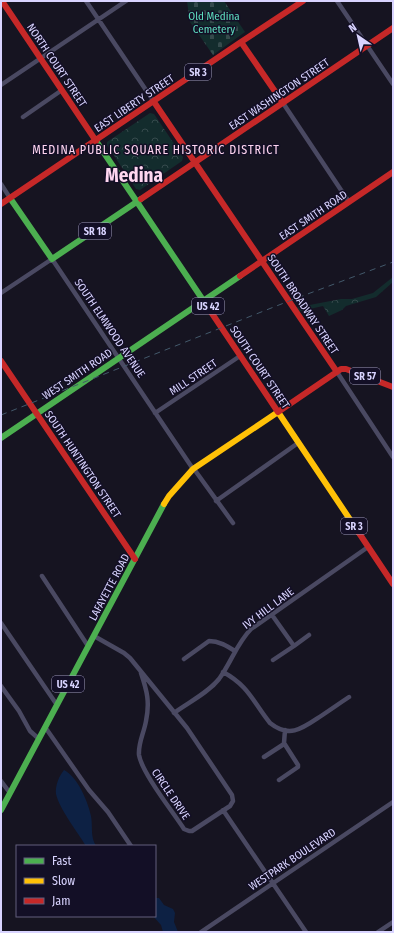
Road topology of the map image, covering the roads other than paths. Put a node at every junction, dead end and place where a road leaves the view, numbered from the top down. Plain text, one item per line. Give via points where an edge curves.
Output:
1 (2, 1) edge
2 (86, 1) edge
3 (126, 1) edge
4 (302, 1) edge
5 (337, 1) edge
6 (99, 20) junction
7 (393, 28) edge
8 (241, 42) junction
9 (367, 45) junction
10 (41, 59) junction
11 (393, 84) edge
12 (1, 85) edge
13 (62, 90) junction
14 (154, 102) junction
15 (282, 103) junction
16 (23, 117) dead end
17 (96, 141) junction
18 (195, 162) junction
19 (393, 172) edge
20 (1, 184) edge
21 (10, 198) junction
22 (137, 202) junction
23 (349, 202) junction
24 (1, 204) edge
25 (52, 259) junction
26 (262, 261) junction
27 (1, 293) edge
28 (204, 300) junction
29 (240, 356) junction
30 (119, 358) junction
31 (1, 361) edge
32 (337, 372) junction
33 (393, 387) edge
34 (278, 412) junction
35 (37, 413) junction
36 (155, 413) junction
37 (1, 438) edge
38 (298, 443) junction
39 (393, 457) edge
40 (193, 469) junction
41 (216, 501) junction
42 (233, 523) dead end
43 (368, 547) junction
44 (135, 559) junction
45 (42, 576) dead end
46 (392, 580) edge
47 (272, 615) junction
48 (1, 623) edge
49 (309, 635) dead end
50 (94, 636) junction
51 (88, 646) junction
52 (294, 646) junction
53 (235, 651) junction
54 (184, 659) dead end
55 (273, 660) dead end
56 (224, 672) junction
57 (141, 673) junction
58 (1, 686) edge
59 (349, 697) dead end
60 (57, 705) junction
61 (174, 713) junction
62 (45, 728) junction
63 (285, 730) junction
64 (39, 739) junction
65 (284, 744) junction
66 (264, 757) dead end
67 (279, 780) dead end
68 (1, 781) edge
69 (10, 793) junction
70 (393, 802) edge
71 (1, 810) edge
72 (223, 810) junction
73 (130, 845) edge
74 (273, 883) junction
75 (393, 922) edge
76 (201, 932) edge
77 (306, 932) edge
78 (378, 932) edge

1 - 10 main road, NORTH COURT STREET / US 42
2 - 6 street
3 - 6 street
4 - 8 main road, EAST LIBERTY STREET / SR 3
5 - 9 street
6 - 10 street
6 - 14 street
7 - 9 main road, EAST WASHINGTON STREET
8 - 14 main road, EAST LIBERTY STREET / SR 3
8 - 15 main road
9 - 11 street
9 - 15 main road, EAST WASHINGTON STREET
10 - 12 street
10 - 13 main road, NORTH COURT STREET / US 42
13 - 16 street
13 - 17 main road, NORTH COURT STREET / US 42
14 - 17 main road, EAST LIBERTY STREET / SR 3
14 - 18 main road, SR 57
15 - 18 main road, EAST WASHINGTON STREET
15 - 23 street
17 - 21 main road, EAST LIBERTY STREET
17 - 22 main road, SOUTH COURT STREET / US 42
18 - 22 main road, EAST WASHINGTON STREET
18 - 26 main road, SOUTH BROADWAY STREET / SR 57
19 - 23 main road, EAST SMITH ROAD
20 - 21 street
21 - 24 main road, EAST LIBERTY STREET
21 - 25 main road, SOUTH ELMWOOD AVENUE
22 - 25 main road, SR 18
22 - 28 main road, SOUTH COURT STREET / US 42
23 - 26 main road, EAST SMITH ROAD
25 - 27 street
25 - 30 street, SOUTH ELMWOOD AVENUE
26 - 28 main road, EAST SMITH ROAD
26 - 32 main road, SOUTH BROADWAY STREET / SR 57
28 - 29 main road, SOUTH COURT STREET / US 42
28 - 30 main road, WEST SMITH ROAD
29 - 34 main road, SOUTH COURT STREET / US 42
29 - 36 street, MILL STREET
30 - 35 main road, WEST SMITH ROAD
30 - 36 street, SOUTH ELMWOOD AVENUE
31 - 35 main road, SOUTH HUNTINGTON STREET
32 - 33 main road, SR 57 via 346,369
32 - 34 main road, LAFAYETTE ROAD
32 - 39 street, SOUTH BROADWAY STREET
34 - 38 main road, SOUTH COURT STREET / SR 3
34 - 40 main road, LAFAYETTE ROAD / US 42
35 - 37 main road, WEST SMITH ROAD
35 - 44 main road, SOUTH HUNTINGTON STREET
36 - 40 street, SOUTH ELMWOOD AVENUE
38 - 41 street
38 - 43 main road, SOUTH COURT STREET / SR 3
40 - 41 street, SOUTH ELMWOOD AVENUE
40 - 44 main road, LAFAYETTE ROAD / US 42 via 169,496
41 - 42 street, SOUTH ELMWOOD AVENUE
43 - 46 main road, SOUTH COURT STREET / SR 3
43 - 47 street, IVY HILL LANE
44 - 50 main road, LAFAYETTE ROAD / US 42
45 - 51 street
47 - 52 street
47 - 53 street, IVY HILL LANE via 246,634
48 - 60 street
49 - 52 street
50 - 51 main road, LAFAYETTE ROAD / US 42
50 - 57 street, CIRCLE DRIVE via 124,653
51 - 60 main road, LAFAYETTE ROAD / US 42
52 - 55 street
53 - 54 street via 209,641
53 - 56 street, IVY HILL LANE
56 - 61 street, IVY HILL LANE via 210,688
56 - 63 street via 250,693 270,723
57 - 61 street, CIRCLE DRIVE
57 - 72 street, CIRCLE DRIVE via 148,693 146,721 139,749 146,773 186,830 195,830
58 - 64 street via 20,711 30,731
59 - 63 street via 304,728
60 - 62 main road, LAFAYETTE ROAD / US 42
61 - 72 street, CIRCLE DRIVE via 232,795 232,804
62 - 64 main road, LAFAYETTE ROAD / US 42
62 - 73 street
63 - 65 street
64 - 69 main road, LAFAYETTE ROAD / US 42
65 - 66 street
65 - 67 street via 298,767
68 - 69 street
69 - 71 main road, LAFAYETTE ROAD / US 42
70 - 74 street, WESTPARK BOULEVARD
72 - 74 street
74 - 76 street, WESTPARK BOULEVARD
74 - 77 street
75 - 78 street

